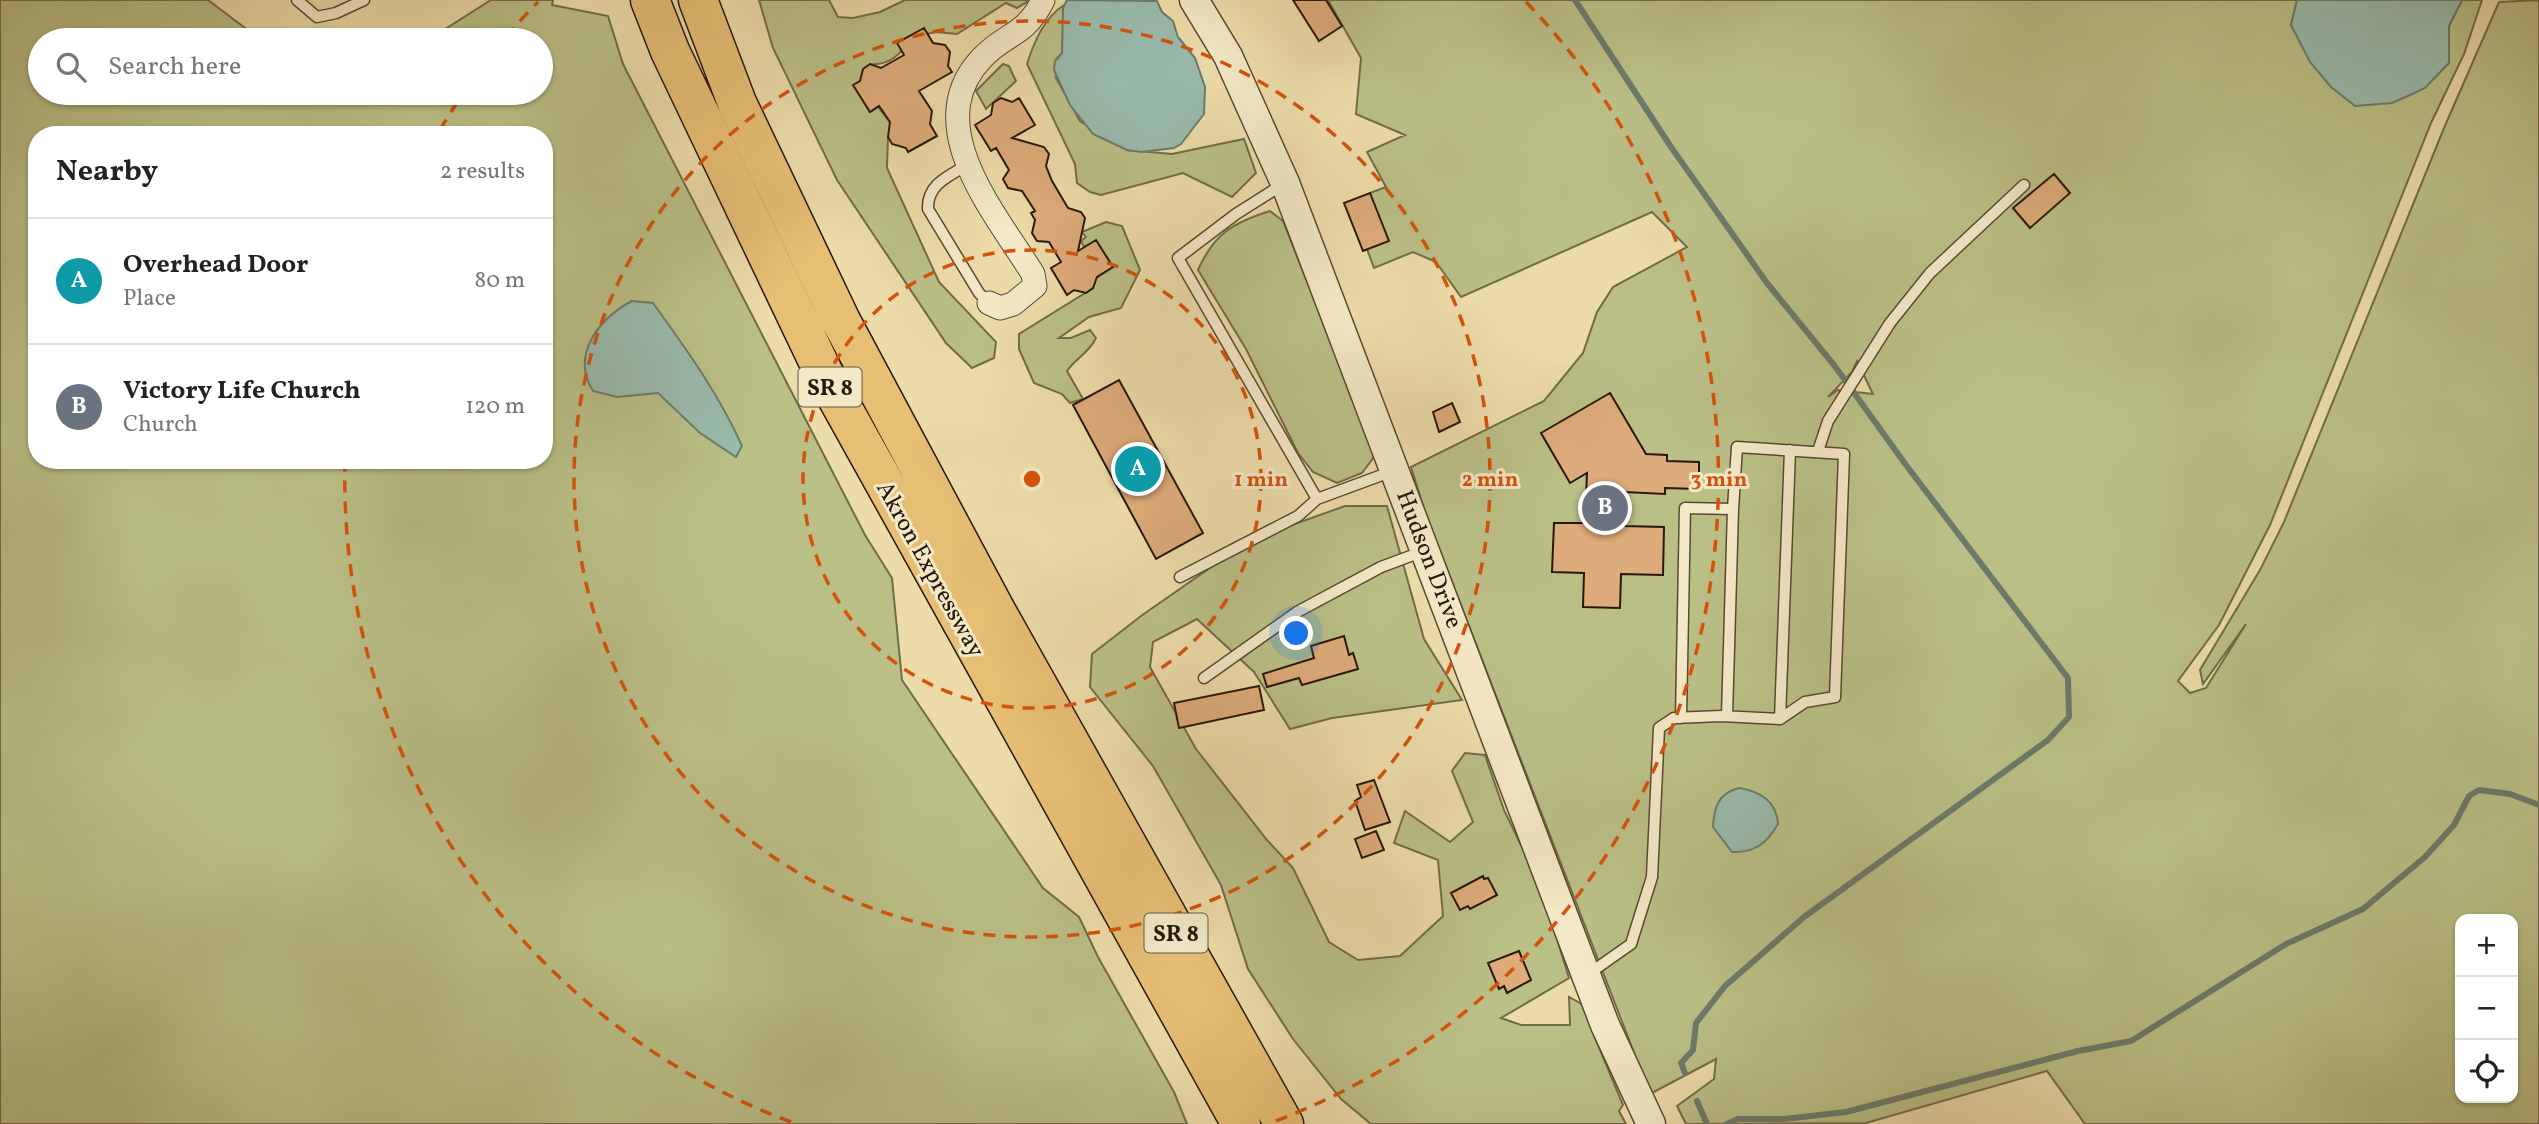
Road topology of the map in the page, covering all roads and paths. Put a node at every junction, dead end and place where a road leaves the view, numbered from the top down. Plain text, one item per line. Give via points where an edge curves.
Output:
1 (297, 0) edge
2 (364, 0) edge
3 (650, 0) edge
4 (698, 0) edge
5 (1044, 0) edge
6 (1194, 0) edge
7 (967, 165) junction
8 (1285, 183) junction
9 (2024, 184) dead end
10 (989, 303) joint
11 (1790, 450) junction
12 (1818, 451) junction
13 (1396, 470) junction
14 (1317, 499) junction
15 (1733, 509) junction
16 (1426, 550) junction
17 (1180, 577) dead end
18 (1204, 678) dead end
19 (1727, 716) junction
20 (1681, 718) junction
21 (1780, 719) junction
22 (1587, 975) junction
23 (1241, 1124) edge
24 (1284, 1124) edge
25 (1651, 1124) edge

1 - 2 lane via 317,17
3 - 23 highway, Akron Expressway / SR 8 via 826,378
4 - 24 highway, Akron Expressway / SR 8 via 737,103 841,321 1001,621
5 - 7 street via 1016,35 979,60 965,85 957,110 959,144
6 - 8 street, Hudson Drive via 1228,56
7 - 10 lane via 936,185 928,209
7 - 10 street via 1033,274 1035,286 1013,304 1000,308
8 - 13 street, Hudson Drive
8 - 14 lane via 1178,258
9 - 12 lane via 1930,273 1890,323 1828,421
11 - 12 lane
11 - 15 lane via 1737,447
11 - 21 lane
12 - 21 lane via 1844,454 1835,697 1805,702
13 - 14 lane
13 - 16 street, Hudson Drive
14 - 17 lane via 1298,516
15 - 19 lane
15 - 20 lane via 1685,508
16 - 18 lane via 1381,567 1297,612
16 - 22 street, Hudson Drive
19 - 20 lane
19 - 21 lane
20 - 22 lane via 1658,728 1653,877 1632,944
22 - 25 street, Hudson Drive

